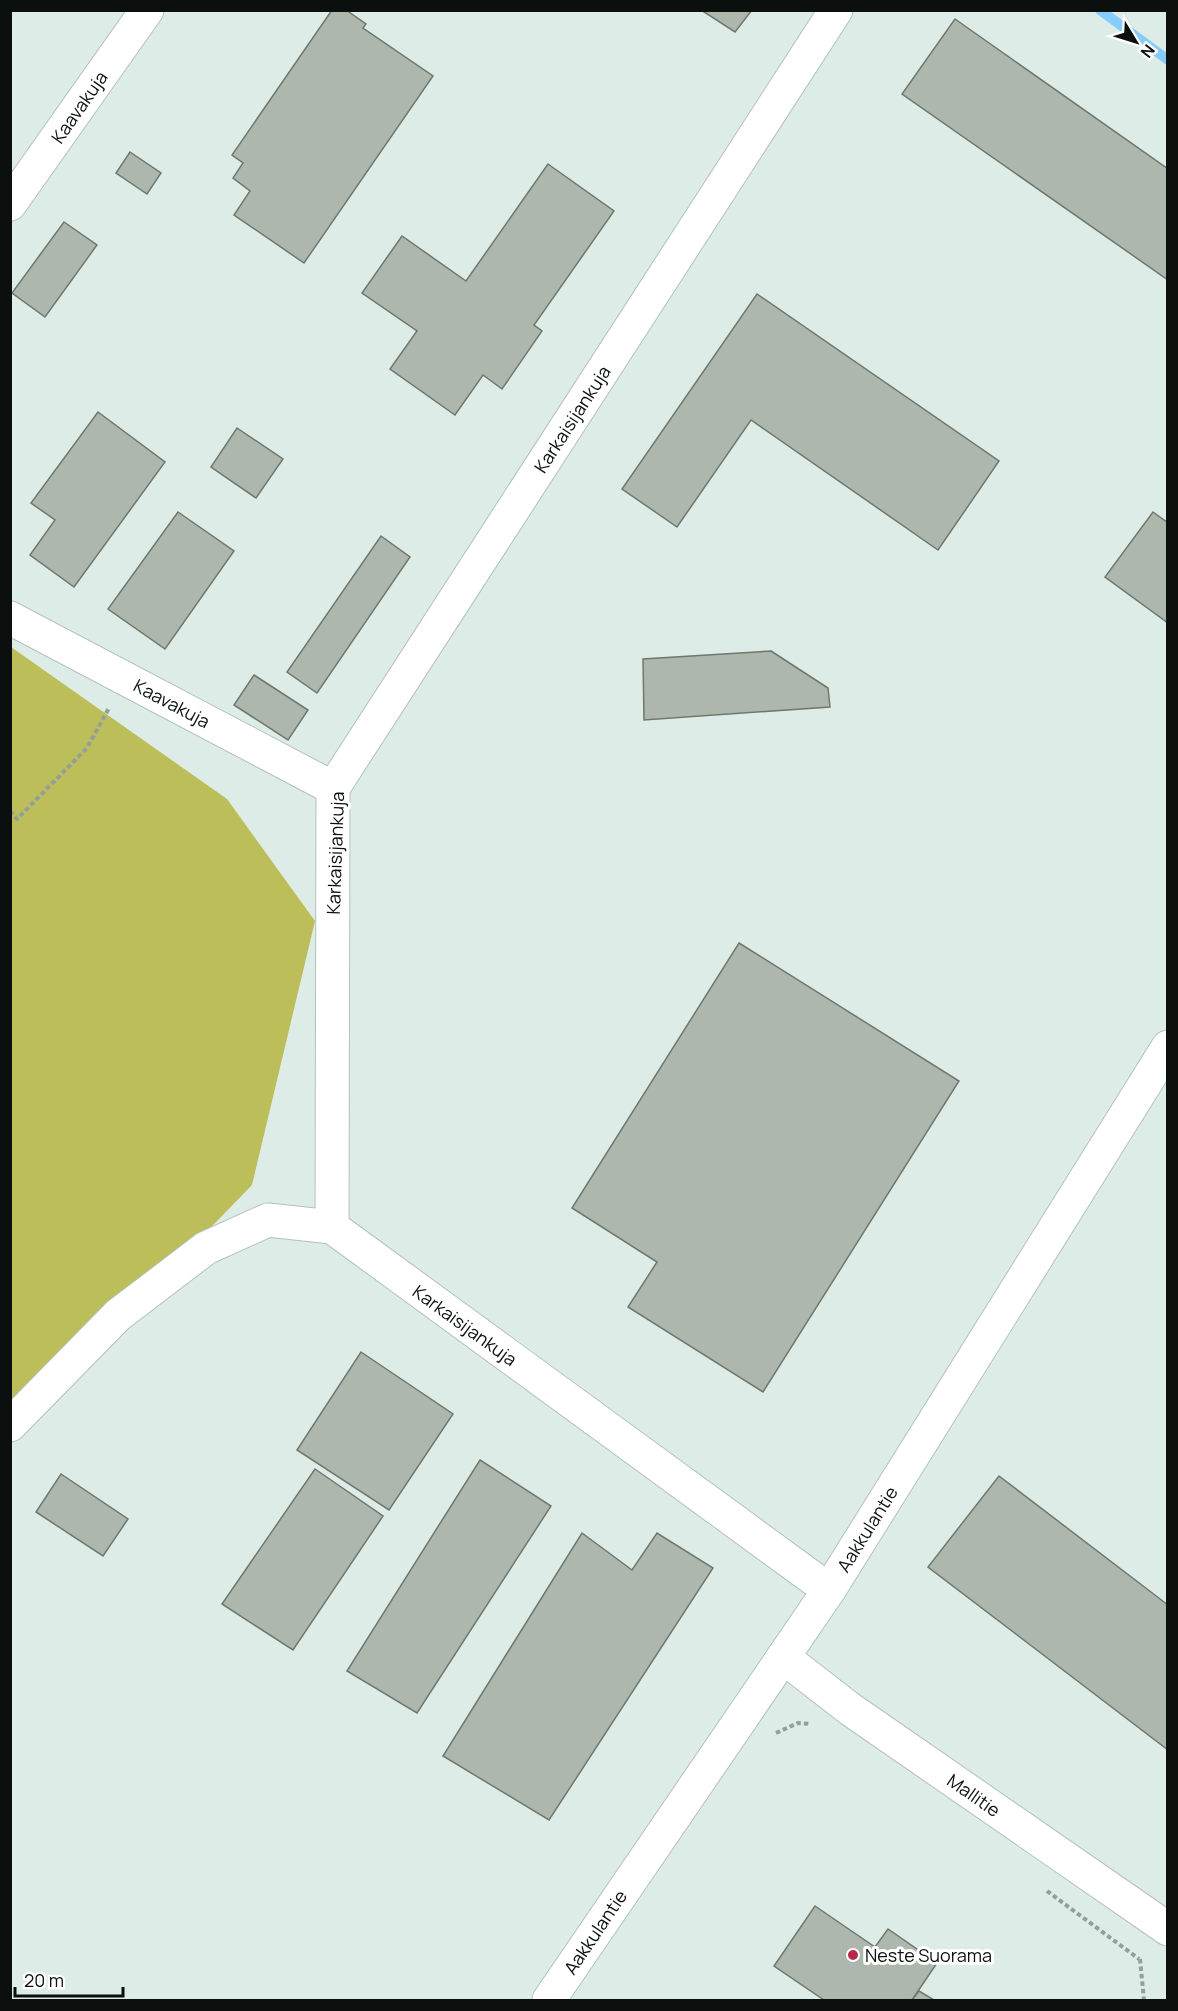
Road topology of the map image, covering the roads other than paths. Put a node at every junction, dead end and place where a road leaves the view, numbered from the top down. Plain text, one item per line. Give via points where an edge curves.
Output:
1 (147, 10) edge
2 (836, 10) edge
3 (10, 204) edge
4 (10, 618) edge
5 (333, 788) junction
6 (1167, 1047) edge
7 (332, 1227) junction
8 (10, 1425) edge
9 (830, 1590) junction
10 (783, 1657) junction
11 (1167, 1929) edge
12 (549, 2001) edge

1 - 3 street, Kaavakuja
2 - 5 street, Karkaisijankuja
4 - 5 street, Kaavakuja
5 - 7 street, Karkaisijankuja
6 - 9 street, Aakkulantie
7 - 8 street via 268,1220 206,1248 118,1315
7 - 9 street, Karkaisijankuja
9 - 10 street, Aakkulantie
10 - 11 street, Mallitie via 850,1709
10 - 12 street, Aakkulantie

